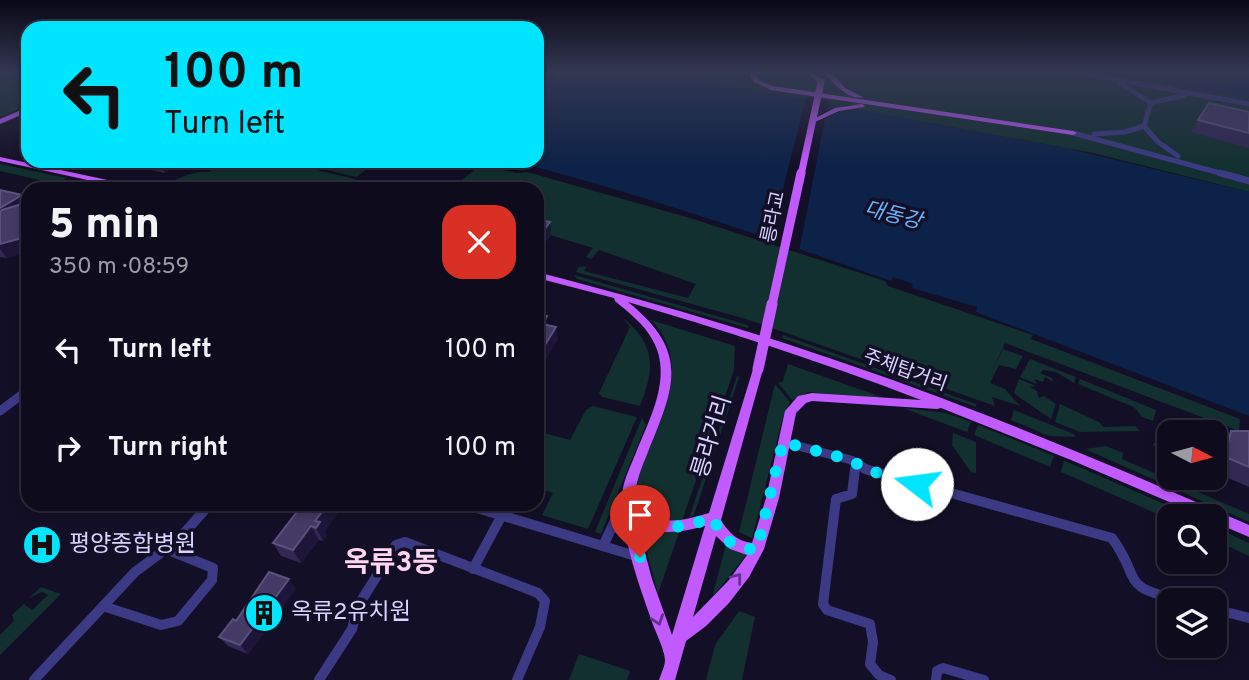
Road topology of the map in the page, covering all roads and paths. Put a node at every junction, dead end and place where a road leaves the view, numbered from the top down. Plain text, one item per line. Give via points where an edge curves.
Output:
1 (817, 103) edge
2 (872, 103) edge
3 (889, 103) edge
4 (1151, 103) edge
5 (21, 112) edge
6 (973, 118) junction
7 (813, 121) junction
8 (0, 122) edge
9 (1144, 126) junction
10 (1073, 133) junction
11 (0, 159) edge
12 (21, 164) edge
13 (1191, 164) junction
14 (42, 168) edge
15 (1249, 181) edge
16 (107, 182) edge
17 (544, 277) edge
18 (612, 294) junction
19 (659, 308) junction
20 (644, 320) junction
21 (758, 369) joint
22 (21, 395) edge
23 (948, 405) junction
24 (0, 411) edge
25 (783, 442) junction
26 (856, 464) junction
27 (628, 501) junction
28 (203, 511) edge
29 (488, 511) edge
30 (502, 515) junction
31 (712, 518) junction
32 (1249, 531) edge
33 (603, 546) junction
34 (166, 549) junction
35 (757, 549) junction
36 (640, 557) junction
37 (473, 569) junction
38 (1157, 594) edge
39 (103, 606) junction
40 (1227, 612) edge
41 (1249, 618) edge
42 (678, 637) junction
43 (673, 659) junction
44 (34, 680) edge
45 (319, 680) edge
46 (517, 680) edge
47 (667, 680) edge
48 (891, 680) edge
49 (936, 680) edge
50 (984, 680) edge

1 - 7 main road, 릉라교, bridge
2 - 10 main road
3 - 6 main road
4 - 9 street
5 - 8 main road
6 - 7 main road via 857,106
6 - 10 main road
7 - 21 main road, 릉라교, bridge
9 - 10 street via 1115,133
9 - 13 street via 1158,142
10 - 13 street
11 - 12 main road
13 - 15 street
14 - 16 main road
17 - 18 main road, 주체탑거리
18 - 19 main road, 주체탑거리
18 - 20 main road
19 - 20 main road via 645,314
19 - 23 main road, 주체탑거리
20 - 27 main road via 664,348 669,370
21 - 31 main road, 릉라거리
22 - 24 street
23 - 25 main road via 802,399 791,411
23 - 32 main road, 주체탑거리
25 - 26 street
25 - 35 main road
26 - 38 street via 1112,538 1121,548 1133,580 1143,591
26 - 48 street via 852,495 836,499 823,604 827,610 870,624 870,667 874,675
27 - 31 main road via 643,522 663,528
27 - 33 street
27 - 36 main road
28 - 34 street
29 - 30 street
30 - 33 street
30 - 37 street
31 - 35 main road via 730,544
31 - 42 main road, 릉라거리
33 - 36 street
34 - 39 street via 135,572
34 - 39 street via 213,568 212,580 178,621 161,625
42 -> 35 main road via 699,625
36 -> 43 main road
37 - 45 street via 463,561 405,542 396,545
37 - 46 street via 538,593 545,601 540,627
39 - 44 street
40 - 41 street
42 - 43 main road, 릉라거리
43 - 47 main road, 릉라거리
49 - 50 street via 937,671 943,668

